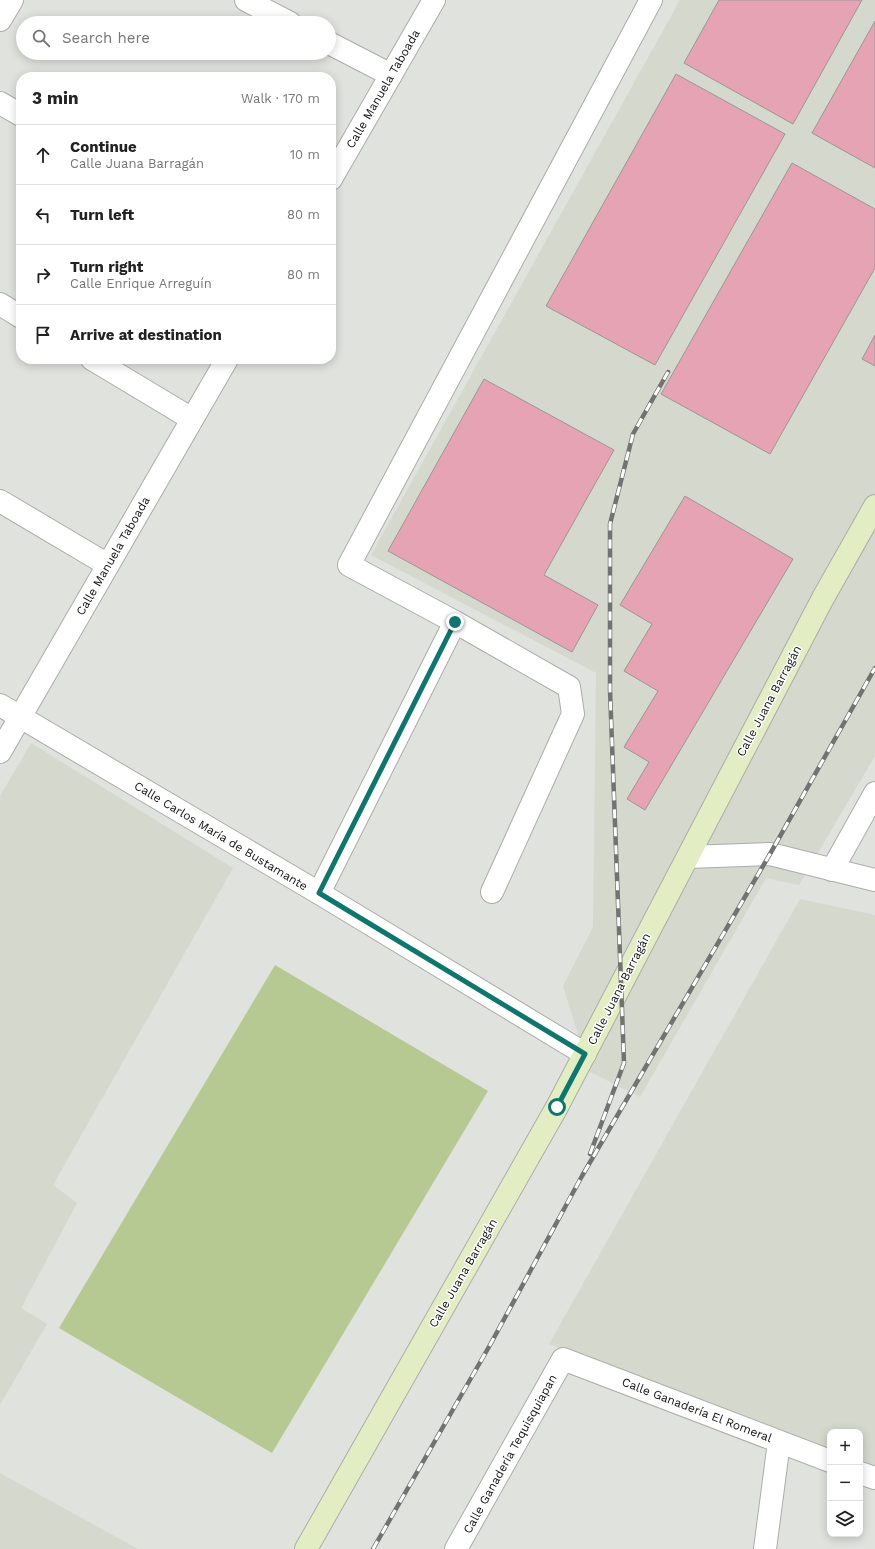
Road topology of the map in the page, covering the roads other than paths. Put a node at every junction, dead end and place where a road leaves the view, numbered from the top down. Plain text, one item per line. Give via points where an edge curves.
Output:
1 (12, 0) edge
2 (246, 0) edge
3 (434, 0) edge
4 (651, 0) edge
5 (277, 16) edge
6 (0, 20) edge
7 (336, 47) edge
8 (391, 75) junction
9 (0, 103) edge
10 (16, 112) edge
11 (336, 170) edge
12 (0, 304) edge
13 (16, 314) edge
14 (100, 364) edge
15 (224, 364) edge
16 (192, 419) junction
17 (0, 501) edge
18 (875, 506) edge
19 (108, 565) junction
20 (455, 622) junction
21 (0, 705) edge
22 (20, 717) junction
23 (0, 752) edge
24 (875, 794) edge
25 (688, 857) junction
26 (832, 870) junction
27 (875, 880) edge
28 (492, 892) dead end
29 (319, 893) junction
30 (585, 1054) junction
31 (563, 1359) joint
32 (779, 1442) junction
33 (827, 1460) edge
34 (863, 1473) edge
35 (875, 1478) edge
36 (306, 1549) edge
37 (456, 1549) edge
38 (765, 1549) edge

1 - 6 street
2 - 5 street
3 - 8 street, Calle Manuela Taboada
4 - 20 street via 349,565
7 - 8 street
8 - 11 street, Calle Manuela Taboada
9 - 10 street
12 - 13 street
14 - 16 street
15 - 16 street, Calle Manuela Taboada
16 - 19 street, Calle Manuela Taboada
17 - 19 street
18 - 25 street, Calle Juana Barragán via 823,598
19 - 22 street, Calle Manuela Taboada
20 - 28 street via 569,687 573,714
20 - 29 street
21 - 22 street, Calle Carlos María de Bustamante
22 - 23 street, Calle Manuela Taboada
22 - 29 street, Calle Carlos María de Bustamante
24 - 26 street
25 - 26 street via 770,854
25 - 30 street, Calle Juana Barragán
26 - 27 street
29 - 30 street, Calle Carlos María de Bustamante
30 - 36 street, Calle Juana Barragán
31 - 32 street, Calle Ganadería El Romeral
31 - 37 street, Calle Ganadería Tequisquiapan
32 - 33 street, Calle Ganadería El Romeral
32 - 38 street
34 - 35 street

